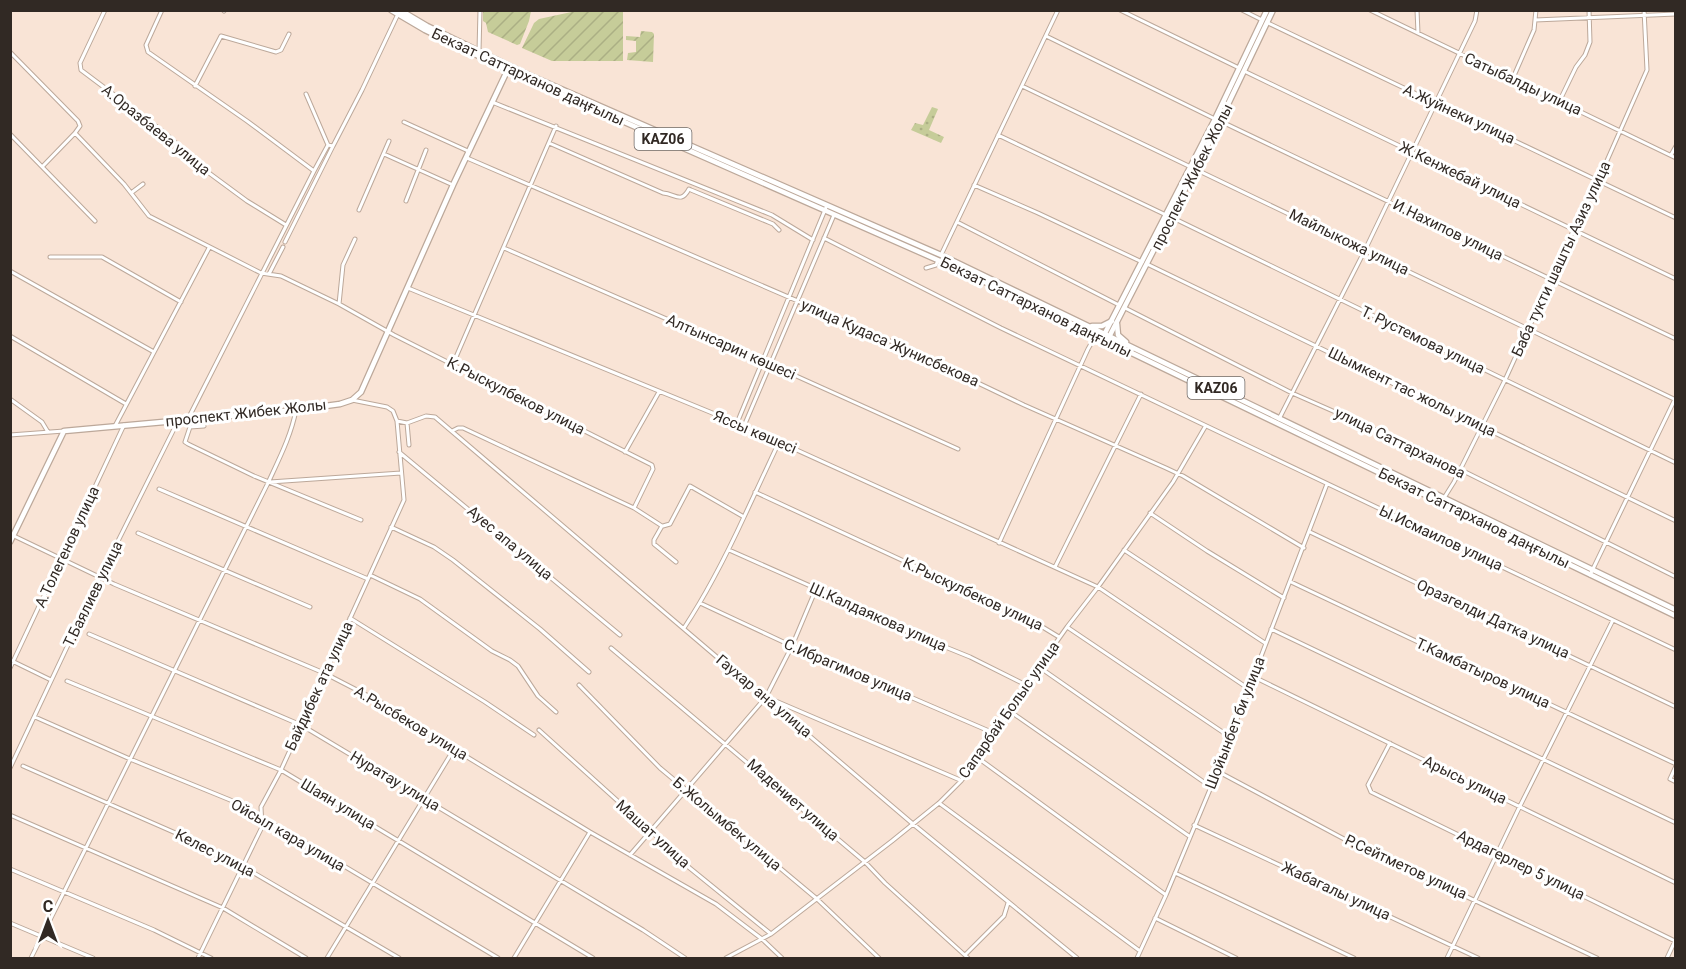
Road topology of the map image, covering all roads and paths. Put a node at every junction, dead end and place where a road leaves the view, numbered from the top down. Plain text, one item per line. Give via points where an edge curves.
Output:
1 (105, 10) edge
2 (162, 10) edge
3 (391, 10) edge
4 (480, 10) edge
5 (1058, 10) edge
6 (1120, 10) edge
7 (1242, 10) edge
8 (1267, 10) edge
9 (1274, 10) edge
10 (1370, 10) edge
11 (1417, 10) edge
12 (1477, 10) edge
13 (1536, 10) edge
14 (1589, 10) edge
15 (1644, 10) edge
16 (399, 12) edge
17 (1676, 14) edge
18 (1645, 16) junction
19 (1589, 18) junction
20 (1535, 20) junction
21 (1265, 22) junction
22 (1418, 33) junction
23 (289, 34) dead end
24 (1046, 36) junction
25 (479, 51) junction
26 (10, 52) edge
27 (1459, 54) junction
28 (509, 68) junction
29 (1242, 69) junction
30 (1513, 78) junction
31 (195, 86) junction
32 (1022, 86) junction
33 (306, 94) dead end
34 (1560, 101) junction
35 (492, 102) junction
36 (1435, 103) junction
37 (1218, 120) junction
38 (404, 122) dead end
39 (556, 126) junction
40 (1620, 130) junction
41 (75, 133) junction
42 (10, 134) edge
43 (998, 135) junction
44 (389, 141) dead end
45 (549, 143) junction
46 (330, 146) junction
47 (1676, 146) edge
48 (426, 150) dead end
49 (470, 152) junction
50 (1412, 152) junction
51 (384, 154) junction
52 (1673, 157) edge
53 (467, 158) junction
54 (43, 166) junction
55 (1193, 167) junction
56 (418, 170) junction
57 (314, 171) junction
58 (1599, 181) junction
59 (143, 184) dead end
60 (530, 184) junction
61 (453, 185) junction
62 (974, 185) junction
63 (131, 193) junction
64 (406, 201) dead end
65 (1388, 201) junction
66 (826, 207) junction
67 (358, 210) dead end
68 (835, 212) junction
69 (1169, 216) junction
70 (1676, 218) edge
71 (95, 221) dead end
72 (957, 222) junction
73 (286, 225) junction
74 (779, 230) dead end
75 (1573, 231) junction
76 (824, 238) junction
77 (355, 239) dead end
78 (813, 240) junction
79 (285, 242) dead end
80 (283, 247) dead end
81 (209, 248) junction
82 (504, 248) junction
83 (1365, 250) junction
84 (50, 257) dead end
85 (940, 258) junction
86 (1145, 263) junction
87 (926, 268) dead end
88 (10, 271) edge
89 (261, 273) junction
90 (269, 274) junction
91 (1551, 279) junction
92 (1676, 279) edge
93 (408, 288) junction
94 (789, 297) junction
95 (1340, 299) junction
96 (797, 301) junction
97 (181, 302) junction
98 (339, 304) junction
99 (1119, 305) junction
100 (1125, 308) junction
101 (474, 314) junction
102 (1112, 321) junction
103 (1118, 324) junction
104 (1086, 325) junction
105 (1528, 329) junction
106 (388, 330) junction
107 (10, 336) edge
108 (1104, 338) junction
109 (1676, 339) edge
110 (1316, 345) junction
111 (1130, 346) junction
112 (1135, 351) junction
113 (154, 352) junction
114 (763, 361) junction
115 (453, 364) junction
116 (770, 365) junction
117 (1081, 366) junction
118 (1505, 380) junction
119 (659, 392) junction
120 (1292, 393) junction
121 (1141, 394) junction
122 (10, 399) edge
123 (1675, 399) edge
124 (352, 400) junction
125 (126, 404) junction
126 (296, 410) junction
127 (200, 418) junction
128 (188, 419) junction
129 (178, 420) junction
130 (1057, 420) junction
131 (1278, 421) junction
132 (397, 422) junction
133 (407, 423) junction
134 (737, 423) junction
135 (124, 425) junction
136 (116, 426) junction
137 (744, 426) junction
138 (1481, 426) junction
139 (1205, 427) junction
140 (64, 431) junction
141 (453, 431) junction
142 (48, 432) junction
143 (10, 435) edge
144 (1310, 436) junction
145 (779, 442) junction
146 (409, 446) dead end
147 (1115, 446) junction
148 (958, 449) dead end
149 (1650, 451) junction
150 (399, 452) junction
151 (625, 452) junction
152 (1676, 463) edge
153 (1460, 471) junction
154 (401, 474) junction
155 (1178, 474) junction
156 (268, 483) junction
157 (1327, 484) junction
158 (159, 489) dead end
159 (755, 492) junction
160 (1444, 498) junction
161 (1627, 498) junction
162 (634, 508) junction
163 (1150, 513) junction
164 (744, 517) junction
165 (362, 520) dead end
166 (1676, 521) edge
167 (247, 526) junction
168 (662, 526) junction
169 (391, 527) junction
170 (1310, 532) junction
171 (138, 533) dead end
172 (12, 540) edge
173 (999, 543) junction
174 (1605, 543) junction
175 (1304, 548) junction
176 (729, 550) junction
177 (1124, 550) junction
178 (61, 559) junction
179 (676, 562) dead end
180 (1055, 567) junction
181 (225, 570) junction
182 (1591, 572) junction
183 (100, 577) junction
184 (369, 577) junction
185 (1676, 577) edge
186 (1291, 582) junction
187 (1618, 585) junction
188 (1098, 587) junction
189 (816, 589) junction
190 (1284, 598) junction
191 (700, 603) junction
192 (310, 607) dead end
193 (1676, 610) edge
194 (1676, 616) edge
195 (350, 618) junction
196 (200, 619) junction
197 (1613, 620) junction
198 (1067, 627) junction
199 (684, 628) junction
200 (1272, 629) junction
201 (88, 634) dead end
202 (620, 636) dead end
203 (1059, 637) junction
204 (1266, 643) junction
205 (792, 646) junction
206 (611, 648) dead end
207 (1676, 650) edge
208 (12, 661) edge
209 (1591, 665) junction
210 (1039, 667) junction
211 (10, 668) edge
212 (174, 669) junction
213 (589, 672) dead end
214 (324, 673) junction
215 (1254, 677) junction
216 (51, 680) junction
217 (67, 681) dead end
218 (579, 685) dead end
219 (1026, 685) junction
220 (1249, 689) junction
221 (766, 698) junction
222 (1676, 707) edge
223 (556, 712) dead end
224 (1011, 712) junction
225 (1567, 713) junction
226 (152, 716) junction
227 (36, 717) junction
228 (301, 725) junction
229 (539, 730) dead end
230 (996, 734) junction
231 (534, 735) dead end
232 (1230, 737) junction
233 (726, 743) junction
234 (1390, 743) junction
235 (454, 749) junction
236 (978, 758) junction
237 (130, 759) junction
238 (1543, 760) junction
239 (1676, 765) edge
240 (23, 766) dead end
241 (10, 768) edge
242 (281, 770) junction
243 (1217, 771) junction
244 (961, 781) junction
245 (1676, 782) edge
246 (1211, 787) junction
247 (687, 790) junction
248 (424, 799) junction
249 (939, 803) junction
250 (108, 804) junction
251 (1520, 806) junction
252 (261, 815) junction
253 (10, 816) edge
254 (1676, 823) edge
255 (913, 824) junction
256 (1194, 825) junction
257 (651, 831) junction
258 (590, 832) junction
259 (1189, 836) junction
260 (399, 841) junction
261 (85, 848) junction
262 (1498, 854) junction
263 (630, 855) junction
264 (865, 862) junction
265 (242, 866) junction
266 (10, 869) edge
267 (1175, 873) junction
268 (560, 881) junction
269 (1676, 883) edge
270 (373, 884) junction
271 (64, 892) junction
272 (1166, 895) junction
273 (817, 899) junction
274 (1475, 900) junction
275 (1008, 903) junction
276 (223, 908) junction
277 (1155, 918) junction
278 (10, 923) edge
279 (534, 923) junction
280 (345, 927) junction
281 (771, 934) junction
282 (42, 936) junction
283 (762, 939) junction
284 (1675, 940) edge
285 (1452, 947) junction
286 (1140, 951) junction
287 (201, 952) junction
288 (964, 955) junction
289 (31, 958) edge
290 (93, 958) edge
291 (198, 958) edge
292 (212, 958) edge
293 (306, 958) edge
294 (327, 958) edge
295 (399, 958) edge
296 (498, 958) edge
297 (514, 958) edge
298 (593, 958) edge
299 (685, 958) edge
300 (726, 958) edge
301 (782, 958) edge
302 (879, 958) edge
303 (968, 958) edge
304 (1077, 958) edge
305 (1137, 958) edge
306 (1236, 958) edge
307 (1354, 958) edge
308 (1447, 958) edge
309 (1478, 958) edge
310 (1597, 958) edge
311 (1667, 958) edge

1 - 73 street, А.Оразбаева улица via 80,63 81,70 165,134 208,173
2 - 31 street via 146,48
3 - 16 main road, Бекзат Саттарханов даңғылы / KАZ06
4 - 25 street
5 - 24 street
6 - 29 street, Ж.Кенжебай улица
7 - 21 street, А.Жуйнеки улица
8 - 21 main road, проспект Жибек Жолы
9 - 21 main road, проспект Жибек Жолы
10 - 22 street, Сатыбалды улица
11 - 22 street
12 - 27 street
13 - 20 street
14 - 19 street
15 - 18 street, Баба тукти шашты Азиз улица
16 - 25 main road, Бекзат Саттарханов даңғылы / KАZ06
16 - 28 main road, Бекзат Саттарханов даңғылы / KАZ06
16 - 46 street
17 - 18 street
18 - 19 street
18 - 40 street, Баба тукти шашты Азиз улица via 1647,70
19 - 20 street
19 - 34 street via 1590,42
20 - 30 street
21 - 29 main road, проспект Жибек Жолы
21 - 36 street, А.Жуйнеки улица
22 - 27 street, Сатыбалды улица
23 - 31 street via 276,52 220,36
24 - 32 street
24 - 37 street, И.Нахипов улица
25 - 28 main road, Бекзат Саттарханов даңғылы / KАZ06
26 - 41 street, К.Рыскулбеков улица via 78,121 80,126
27 - 30 street, Сатыбалды улица
27 - 36 street
28 - 35 main road
28 - 66 main road, Бекзат Саттарханов даңғылы / KАZ06
29 - 37 main road, проспект Жибек Жолы
29 - 50 street, Ж.Кенжебай улица
30 - 34 street, Сатыбалды улица
31 - 57 street
32 - 43 street
32 - 55 street, Майлыкожа улица
33 - 46 street
34 - 40 street, Сатыбалды улица
35 - 39 street
35 - 49 main road
36 - 50 street
36 - 58 street, А.Жуйнеки улица
37 - 55 main road, проспект Жибек Жолы
37 - 65 street, И.Нахипов улица
38 - 49 street
39 - 45 street
39 - 78 street via 772,215
40 - 52 street, Сатыбалды улица
40 - 58 street, Баба тукти шашты Азиз улица
41 - 54 street
41 - 63 street, К.Рыскулбеков улица
42 - 54 street
43 - 62 street
43 - 69 street, Т. Рустемова улица
44 - 51 street
45 - 60 street
45 - 74 street via 663,193 682,198 691,189
46 - 57 street
46 - 79 street
47 - 52 street
48 - 56 street
49 - 53 main road
50 - 65 street
50 - 75 street, Ж.Кенжебай улица
51 - 56 street
51 - 67 street
53 - 60 street, улица Кудаса Жунисбекова
53 - 61 main road
54 - 71 street
55 - 69 main road, проспект Жибек Жолы
55 - 83 street, Майлыкожа улица
56 - 61 street
56 - 64 street
57 - 73 street
58 - 70 street, А.Жуйнеки улица
58 - 75 street, Баба тукти шашты Азиз улица
59 - 63 street
60 - 82 street
60 - 94 street, улица Кудаса Жунисбекова
61 - 93 main road
62 - 72 street
62 - 86 street, Шымкент тас жолы улица
63 - 81 street, К.Рыскулбеков улица via 149,216
65 - 83 street
65 - 91 street, И.Нахипов улица
66 - 68 main road, Бекзат Саттарханов даңғылы / KАZ06
66 - 78 street
68 - 76 street
68 - 85 main road, Бекзат Саттарханов даңғылы / KАZ06
69 - 86 main road, проспект Жибек Жолы
69 - 95 street, Т. Рустемова улица
72 - 85 street
72 - 99 street
73 - 89 street
75 - 91 street, Баба тукти шашты Азиз улица
75 - 92 street, Ж.Кенжебай улица
76 - 96 street
76 - 117 street, Ы.Исмаилов улица
77 - 98 street via 343,265
78 - 94 street
80 - 90 street
81 - 89 street, К.Рыскулбеков улица
81 - 97 street
82 - 101 street
82 - 114 street, Алтынсарин көшесі
83 - 95 street
83 - 105 street, Майлыкожа улица
84 - 97 street via 102,257
85 - 87 street via 936,265
85 - 104 main road, Бекзат Саттарханов даңғылы / KАZ06
85 - 108 main road, Бекзат Саттарханов даңғылы / KАZ06
86 - 99 main road, проспект Жибек Жолы
86 - 100 main road, проспект Жибек Жолы
86 - 110 street, Шымкент тас жолы улица
88 - 113 street
89 - 90 street, К.Рыскулбеков улица
89 - 128 street
90 - 98 street, К.Рыскулбеков улица
91 - 105 street, Баба тукти шашты Азиз улица
91 - 109 street, И.Нахипов улица
93 - 101 street, Яссы көшесі
93 - 106 main road
94 - 96 street, улица Кудаса Жунисбекова
94 - 114 street
95 - 110 street
95 - 118 street, Т. Рустемова улица
96 - 116 street
96 - 130 street, улица Кудаса Жунисбекова
97 - 113 street
98 - 106 street, К.Рыскулбеков улица
99 - 102 main road, проспект Жибек Жолы
100 - 103 main road, проспект Жибек Жолы
100 - 120 street, улица Саттарханова
101 - 115 street
101 - 119 street, Яссы көшесі
102 - 104 main road via 1102,326
102 - 108 main road, проспект Жибек Жолы
103 - 108 main road, проспект Жибек Жолы
103 - 111 main road via 1118,335
104 - 108 main road, Бекзат Саттарханов даңғылы / KАZ06
105 - 118 street, Баба тукти шашты Азиз улица
105 - 123 street, Майлыкожа улица
106 - 115 street, К.Рыскулбеков улица
106 - 124 main road via 361,392
107 - 125 street
108 - 111 main road, Бекзат Саттарханов даңғылы / KАZ06
108 - 112 main road, Бекзат Саттарханов даңғылы / KАZ06
108 - 117 street via 1092,342
110 - 120 street
110 - 138 street, Шымкент тас жолы улица
111 - 112 main road, Бекзат Саттарханов даңғылы / KАZ06
112 - 131 main road, Бекзат Саттарханов даңғылы / KАZ06
113 - 125 street
114 - 116 street, Алтынсарин көшесі
114 - 134 street
115 - 151 street, К.Рыскулбеков улица
116 - 137 street
116 - 148 street, Алтынсарин көшесі
117 - 121 street, Ы.Исмаилов улица
117 - 130 street
118 - 138 street, Баба тукти шашты Азиз улица
118 - 149 street, Т. Рустемова улица
119 - 134 street, Яссы көшесі
119 - 151 street
120 - 131 street
120 - 153 street, улица Саттарханова
121 - 139 street, Ы.Исмаилов улица
121 - 147 street
122 - 142 street via 42,422
123 - 149 street
124 - 126 main road, проспект Жибек Жолы
124 - 132 street, Байдибек ата улица via 387,407
125 - 136 street
126 - 127 main road, проспект Жибек Жолы
126 - 156 street
127 - 128 main road, проспект Жибек Жолы
127 - 156 street via 204,426 190,427 185,442
128 - 129 main road, проспект Жибек Жолы
129 - 135 main road, проспект Жибек Жолы
129 - 183 street, Т.Баялиев улица
130 - 147 street, улица Кудаса Жунисбекова
130 - 173 street
131 - 144 main road, Бекзат Саттарханов даңғылы / KАZ06
132 - 133 street
132 - 150 street, Байдибек ата улица
133 - 141 street via 432,416
133 - 146 street
134 - 137 street, Яссы көшесі
135 - 136 main road, проспект Жибек Жолы
135 - 178 street, А.Толегенов улица
136 - 140 main road, проспект Жибек Жолы
137 - 145 street, Яссы көшесі
138 - 153 street, Баба тукти шашты Азиз улица
138 - 161 street, Шымкент тас жолы улица
139 - 155 street, Сапарбай Болыс улица
139 - 157 street, Ы.Исмаилов улица
140 - 142 street, проспект Жибек Жолы
140 - 172 main road
141 - 162 street via 463,428
141 - 199 street, Гаухар ана улица
142 - 143 street, проспект Жибек Жолы
144 - 160 main road, Бекзат Саттарханов даңғылы / KАZ06
144 - 182 main road, Бекзат Саттарханов даңғылы / KАZ06
145 - 159 street
145 - 173 street, Яссы көшесі
147 - 155 street, улица Кудаса Жунисбекова
147 - 180 street
149 - 152 street, Т. Рустемова улица
149 - 161 street
150 - 154 street, Байдибек ата улица
150 - 202 street, Ауес апа улица
151 - 162 street, К.Рыскулбеков улица via 654,467
153 - 160 street, Баба тукти шашты Азиз улица
153 - 174 street, улица Саттарханова
154 - 156 street
154 - 169 street, Байдибек ата улица via 404,500
155 - 163 street, Сапарбай Болыс улица
155 - 175 street, улица Кудаса Жунисбекова
156 - 165 street
156 - 167 street
157 - 170 street, Шойынбет би улица
157 - 197 street, Ы.Исмаилов улица
158 - 167 street
159 - 164 street
159 - 203 street, К.Рыскулбеков улица via 1031,620
160 - 182 main road, Бекзат Саттарханов даңғылы / KАZ06
161 - 166 street, Шымкент тас жолы улица
161 - 174 street
162 - 168 street
163 - 177 street, Сапарбай Болыс улица
163 - 190 street
164 - 168 street via 693,487 688,488 670,524
164 - 176 street
167 - 181 street
167 - 184 street
168 - 179 street via 654,544
169 - 184 street, Байдибек ата улица
169 - 213 street via 453,560
170 - 175 street, Шойынбет би улица
170 - 209 street, Оразгелди Датка улица
171 - 181 street
172 - 178 street, А.Рысбеков улица
173 - 180 street, Яссы көшесі
174 - 182 street
174 - 185 street, улица Саттарханова
175 - 186 street, Шойынбет би улица
176 - 189 street, Ш.Калдаякова улица
176 - 191 street
177 - 188 street, Сапарбай Болыс улица
177 - 204 street
178 - 183 street, А.Рысбеков улица
178 - 208 street, А.Толегенов улица
180 - 188 street, Яссы көшесі
181 - 192 street
181 - 196 street
182 - 187 main road, Бекзат Саттарханов даңғылы / KАZ06
183 - 196 street, А.Рысбеков улица
183 - 216 street, Т.Баялиев улица
184 - 195 street, Байдибек ата улица
184 - 223 street via 420,599 510,660
186 - 190 street, Шойынбет би улица
186 - 225 street, Т.Камбатыров улица
187 - 193 main road, Бекзат Саттарханов даңғылы / KАZ06
187 - 194 main road, Бекзат Саттарханов даңғылы / KАZ06
188 - 198 street, Сапарбай Болыс улица
188 - 220 street, Яссы көшесі
189 - 205 street
189 - 219 street, Ш.Калдаякова улица
190 - 200 street, Шойынбет би улица
191 - 199 street
191 - 205 street, С.Ибрагимов улица
195 - 214 street, Байдибек ата улица
195 - 231 street
196 - 212 street
196 - 214 street, А.Рысбеков улица
197 - 207 street, Ы.Исмаилов улица
197 - 209 street
198 - 203 street, Сапарбай Болыс улица
198 - 232 street
199 - 221 street, Гаухар ана улица
200 - 204 street, Шойынбет би улица
200 - 238 street
201 - 212 street, Нуратау улица
203 - 210 street, Сапарбай Болыс улица
204 - 215 street, Шойынбет би улица
205 - 221 street
205 - 230 street, С.Ибрагимов улица
206 - 233 street, Мадениет улица
208 - 211 street, А.Толегенов улица
208 - 216 street
209 - 222 street, Оразгелди Датка улица
209 - 225 street
210 - 219 street, Сапарбай Болыс улица
210 - 246 street
212 - 226 street
212 - 228 street, Нуратау улица
214 - 228 street, Байдибек ата улица
214 - 235 street, А.Рысбеков улица via 384,704
215 - 220 street, Шойынбет би улица
215 - 234 street, Арысь улица
216 - 227 street, Т.Баялиев улица
217 - 226 street, Шаян улица
218 - 247 street, Б.Жолымбек улица via 634,743
219 - 224 street, Сапарбай Болыс улица
220 - 232 street, Шойынбет би улица
221 - 233 street
221 - 244 street
221 - 255 street, Гаухар ана улица
224 - 230 street, Сапарбай Болыс улица
224 - 259 street
225 - 238 street
225 - 239 street, Т.Камбатыров улица
226 - 237 street
226 - 242 street, Шаян улица
227 - 237 street, Ойсыл кара улица
227 - 241 street, Т.Баялиев улица
228 - 242 street, Байдибек ата улица
228 - 248 street, Нуратау улица
229 - 257 street, Машат улица
230 - 236 street, Сапарбай Болыс улица
232 - 243 street, Шойынбет би улица
233 - 247 street
233 - 264 street, Мадениет улица
234 - 251 street, Арысь улица
234 - 262 street, Ардагерлер 5 улица via 1368,789
235 - 248 street
235 - 258 street, А.Рысбеков улица
236 - 244 street, Сапарбай Болыс улица
236 - 272 street
237 - 250 street
237 - 252 street, Ойсыл кара улица
238 - 251 street
238 - 254 street
239 - 245 street via 1670,779
240 - 250 street, Келес улица
242 - 252 street, Байдибек ата улица via 261,807
242 - 260 street, Шаян улица
243 - 246 street, Шойынбет би улица
243 - 274 street, Р.Сейтметов улица via 1337,835
244 - 249 street, Сапарбай Болыс улица
246 - 256 street, Шойынбет би улица
247 - 257 street
247 - 273 street, Б.Жолымбек улица
248 - 260 street
248 - 268 street, Нуратау улица
249 - 255 street, Сапарбай Болыс улица
249 - 286 street
250 - 261 street
250 - 265 street, Келес улица
251 - 262 street
251 - 269 street, Арысь улица
252 - 265 street, Байдибек ата улица via 262,827
252 - 270 street, Ойсыл кара улица
253 - 261 street
255 - 264 street, Сапарбай Болыс улица
255 - 275 street, Гаухар ана улица
256 - 259 street, Шойынбет би улица
256 - 285 street, Жабагалы улица
257 - 263 street
257 - 281 street, Машат улица via 686,865
258 - 263 street, А.Рысбеков улица
258 - 268 street
259 - 267 street, Шойынбет би улица
260 - 270 street
260 - 279 street, Шаян улица
261 - 271 street
261 - 276 street
262 - 274 street
262 - 284 street, Ардагерлер 5 улица
263 - 283 street, А.Рысбеков улица via 716,904
264 - 273 street, Сапарбай Болыс улица
264 - 288 street, Мадениет улица
265 - 276 street, Байдибек ата улица
265 - 280 street, Келес улица
266 - 271 street
267 - 272 street, Шойынбет би улица
267 - 307 street
268 - 279 street
268 - 299 street, Нуратау улица
270 - 280 street
270 - 296 street, Ойсыл кара улица
271 - 282 street
271 - 287 street
272 - 277 street, Шойынбет би улица
273 - 281 street, Сапарбай Болыс улица
273 - 302 street, Б.Жолымбек улица
274 - 285 street
274 - 310 street, Р.Сейтметов улица
275 - 288 street via 1004,916
275 - 304 street, Гаухар ана улица
276 - 287 street, Байдибек ата улица
276 - 293 street
277 - 286 street, Шойынбет би улица
277 - 306 street
278 - 282 street
279 - 297 street
279 - 298 street, Шаян улица
280 - 294 street
280 - 295 street, Келес улица
281 - 283 street, Сапарбай Болыс улица
282 - 289 street
282 - 290 street
283 - 300 street, Сапарбай Болыс улица
283 - 301 street, А.Рысбеков улица
284 - 311 street
285 - 308 street
285 - 309 street, Жабагалы улица
286 - 305 street, Шойынбет би улица
287 - 291 street, Байдибек ата улица
287 - 292 street
288 - 303 street, Мадениет улица

